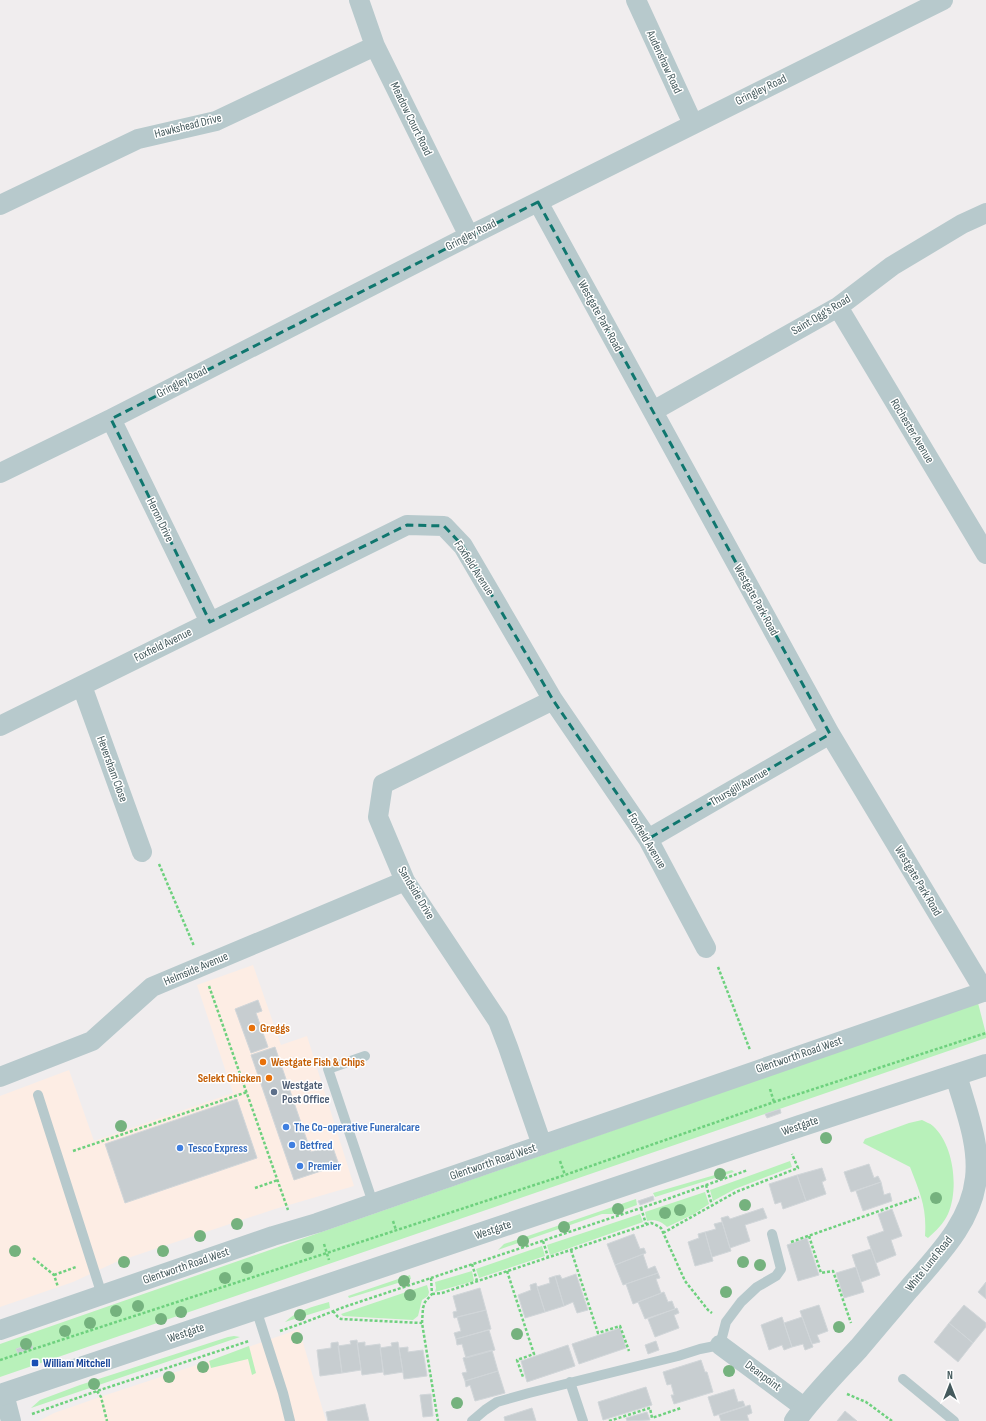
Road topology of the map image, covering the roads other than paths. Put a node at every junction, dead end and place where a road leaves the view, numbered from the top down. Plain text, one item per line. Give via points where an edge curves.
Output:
1 (359, 0) edge
2 (636, 0) edge
3 (943, 0) edge
4 (375, 46) junction
5 (693, 124) junction
6 (538, 202) junction
7 (0, 205) edge
8 (986, 213) edge
9 (469, 236) junction
10 (838, 307) junction
11 (653, 411) junction
12 (111, 419) junction
13 (0, 473) edge
14 (986, 554) edge
15 (210, 622) junction
16 (82, 686) junction
17 (553, 700) junction
18 (0, 726) edge
19 (830, 734) junction
20 (648, 839) junction
21 (142, 852) road end
22 (405, 880) junction
23 (706, 948) road end
24 (985, 991) edge
25 (365, 1056) dead end
26 (986, 1065) edge
27 (956, 1075) junction
28 (0, 1077) edge
29 (38, 1095) dead end
30 (980, 1140) edge
31 (542, 1146) junction
32 (373, 1204) junction
33 (772, 1234) dead end
34 (102, 1295) junction
35 (256, 1309) junction
36 (0, 1330) edge
37 (720, 1345) junction
38 (903, 1379) dead end
39 (570, 1382) junction
40 (2, 1395) edge
41 (800, 1414) edge
42 (19, 1418) edge
43 (290, 1421) edge
44 (472, 1421) edge
45 (582, 1421) edge
46 (954, 1421) edge

1 - 4 street, Meadow Court Road
2 - 5 street, Audenshaw Road
3 - 5 street, Gringley Road
4 - 7 street, Hawkshead Drive via 216,122 138,139
4 - 9 street, Meadow Court Road
5 - 6 street, Gringley Road
6 - 9 street, Gringley Road
6 - 11 street, Westgate Park Road
8 - 10 street, Saint Ogg's Road via 962,224 892,266
9 - 12 street, Gringley Road
10 - 11 street, Saint Ogg's Road
10 - 14 street, Rochester Avenue
11 - 19 street, Westgate Park Road
12 - 13 street, Gringley Road
12 - 15 street, Heron Drive
15 - 16 street, Foxfield Avenue
15 - 17 street, Foxfield Avenue via 407,525 444,526 462,546
16 - 18 street, Foxfield Avenue
16 - 21 street, Heversham Close
17 - 20 street, Foxfield Avenue
17 - 22 street, Sandside Drive via 383,784 378,817
19 - 20 street, Thursgill Avenue
19 - 24 street, Westgate Park Road
20 - 23 street, Foxfield Avenue
22 - 28 street, Helmside Avenue via 152,987 92,1041
22 - 31 street, Sandside Drive via 498,1021
24 - 31 street, Glentworth Road West
25 - 32 lane via 328,1069
26 - 27 street, Westgate
27 - 30 street, White Lund Road
27 - 35 street, Westgate
29 - 34 lane
30 - 41 street, White Lund Road via 973,1194 968,1211 956,1231
31 - 32 street, Glentworth Road West
32 - 34 street, Glentworth Road West
33 - 37 lane via 780,1269 776,1276 757,1287 741,1302 726,1322
34 - 36 street, Glentworth Road West
35 - 40 street, Westgate
35 - 43 lane
37 - 39 lane
37 - 41 street, Deanpoint
38 - 46 lane
39 - 44 lane via 497,1402
39 - 45 lane
40 - 42 street

